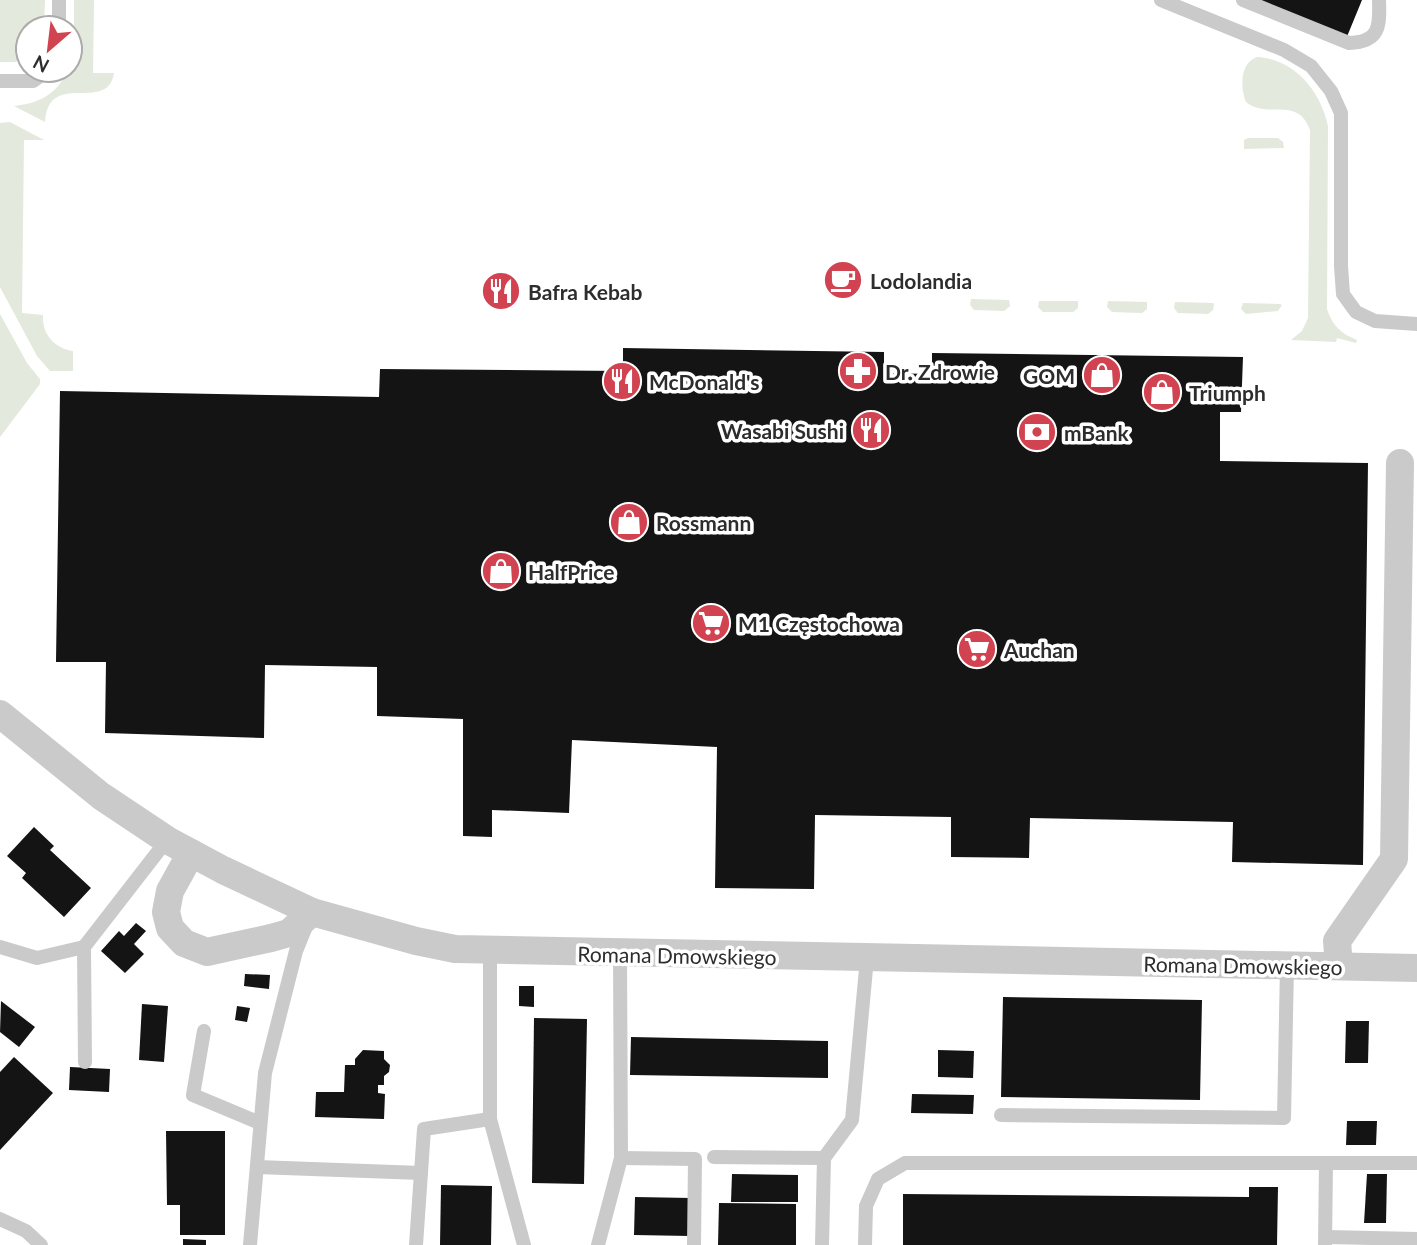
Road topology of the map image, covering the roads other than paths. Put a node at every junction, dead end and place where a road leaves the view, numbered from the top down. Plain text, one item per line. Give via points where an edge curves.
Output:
1 (1161, 0) edge
2 (1243, 0) edge
3 (1379, 0) edge
4 (1417, 324) edge
5 (1400, 463) dead end
6 (0, 715) edge
7 (179, 846) junction
8 (312, 912) junction
9 (0, 947) edge
10 (84, 947) junction
11 (490, 951) junction
12 (620, 954) junction
13 (867, 958) junction
14 (1287, 966) junction
15 (1339, 966) junction
16 (1417, 968) edge
17 (204, 1031) dead end
18 (85, 1062) dead end
19 (1001, 1115) dead end
20 (490, 1119) junction
21 (261, 1123) junction
22 (714, 1157) dead end
23 (621, 1158) junction
24 (824, 1158) junction
25 (1326, 1163) junction
26 (1417, 1163) edge
27 (257, 1167) junction
28 (421, 1173) junction
29 (0, 1219) edge
30 (1417, 1238) edge
31 (1326, 1241) edge
32 (41, 1245) edge
33 (250, 1245) edge
34 (416, 1245) edge
35 (524, 1245) edge
36 (598, 1245) edge
37 (694, 1245) edge
38 (822, 1245) edge
39 (865, 1245) edge

1 - 4 lane via 1284,50 1311,66 1331,91 1341,113 1343,294 1356,312 1375,321
2 - 3 lane via 1349,43 1364,42 1375,34
5 - 15 street via 1394,859 1337,941
6 - 7 street, Romana Dmowskiego via 101,796
7 - 8 street, Romana Dmowskiego
7 - 8 street via 166,912 170,928 184,943 207,952 271,938 289,933
7 - 10 lane
8 - 11 street, Romana Dmowskiego via 416,941
8 - 21 lane via 296,951 265,1073
9 - 10 lane via 37,958
10 - 18 lane
11 - 12 street, Romana Dmowskiego
11 - 20 lane
12 - 13 street, Romana Dmowskiego
12 - 23 lane
13 - 14 street, Romana Dmowskiego
13 - 24 lane via 852,1120
14 - 15 street, Romana Dmowskiego
14 - 19 lane via 1284,1118
15 - 16 street, Romana Dmowskiego
17 - 21 lane via 193,1095
20 - 28 lane via 424,1129
20 - 35 lane
21 - 27 lane
22 - 24 lane
23 - 36 lane
23 - 37 lane via 695,1159
24 - 38 lane
25 - 26 lane
25 - 31 lane
25 - 39 lane via 905,1163 878,1179 866,1206
27 - 28 lane
27 - 33 lane
28 - 34 lane
29 - 32 lane via 26,1231
30 - 31 lane

